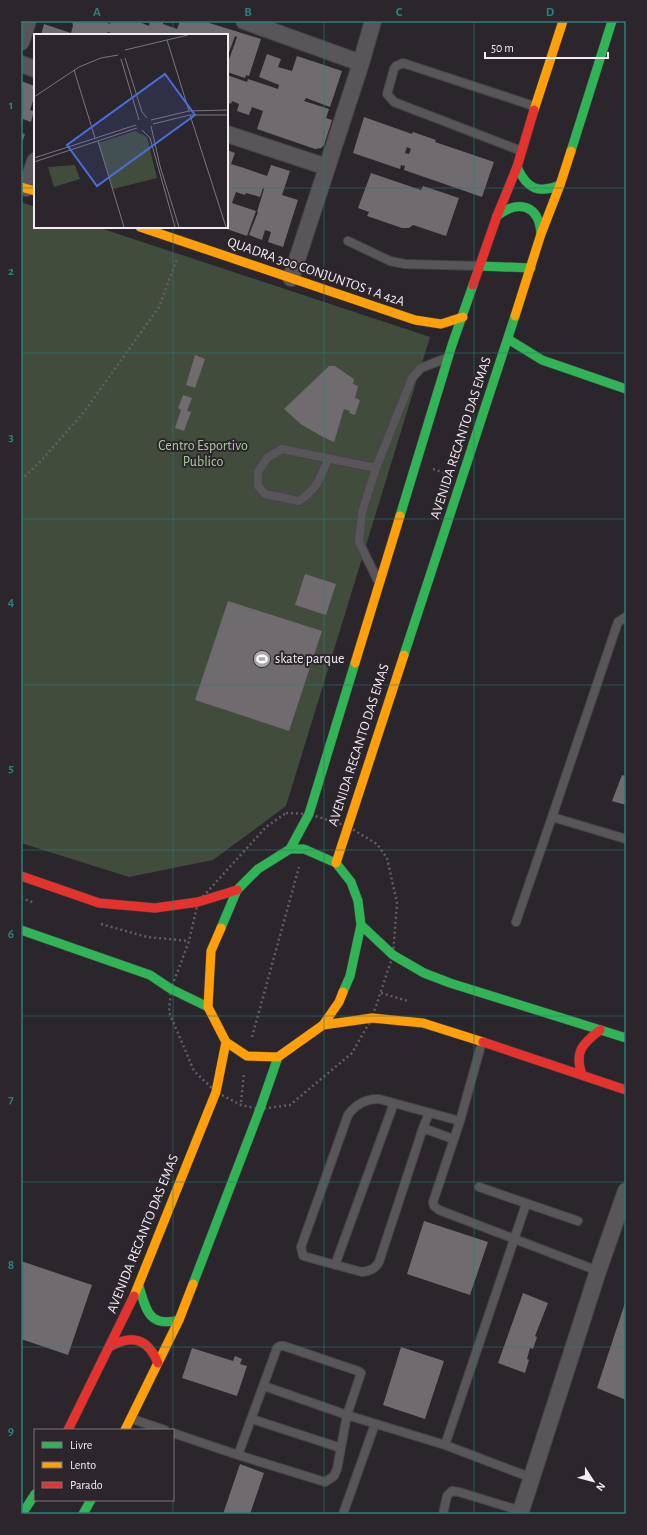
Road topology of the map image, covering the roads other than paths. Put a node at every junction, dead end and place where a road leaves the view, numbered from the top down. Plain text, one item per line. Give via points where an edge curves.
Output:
1 (28, 21) edge
2 (244, 21) edge
3 (373, 21) edge
4 (562, 21) edge
5 (612, 21) edge
6 (21, 42) edge
7 (361, 63) junction
8 (21, 64) edge
9 (34, 69) edge
10 (535, 106) junction
11 (228, 134) edge
12 (521, 150) junction
13 (34, 164) edge
14 (327, 167) junction
15 (517, 167) junction
16 (560, 185) junction
17 (27, 189) edge
18 (497, 216) junction
19 (143, 228) edge
20 (541, 234) junction
21 (348, 241) dead end
22 (480, 266) junction
23 (531, 268) junction
24 (291, 278) junction
25 (463, 317) junction
26 (415, 320) junction
27 (433, 331) dead end
28 (443, 338) dead end
29 (508, 339) junction
30 (452, 345) junction
31 (510, 357) junction
32 (449, 358) junction
33 (542, 360) junction
34 (626, 389) edge
35 (328, 459) junction
36 (376, 468) junction
37 (380, 585) junction
38 (626, 617) edge
39 (552, 817) junction
40 (626, 839) edge
41 (290, 849) junction
42 (336, 863) junction
43 (21, 876) edge
44 (237, 890) junction
45 (516, 922) dead end
46 (361, 925) junction
47 (21, 930) edge
48 (208, 1007) junction
49 (324, 1026) junction
50 (600, 1030) junction
51 (626, 1038) edge
52 (226, 1042) junction
53 (483, 1042) junction
54 (278, 1057) junction
55 (582, 1075) junction
56 (626, 1090) edge
57 (394, 1103) junction
58 (429, 1113) junction
59 (460, 1121) junction
60 (423, 1128) junction
61 (453, 1139) junction
62 (479, 1187) dead end
63 (626, 1191) edge
64 (526, 1204) junction
65 (578, 1221) dead end
66 (514, 1238) junction
67 (335, 1265) junction
68 (598, 1271) junction
69 (139, 1286) junction
70 (179, 1320) junction
71 (111, 1346) junction
72 (158, 1362) junction
73 (264, 1386) junction
74 (347, 1415) junction
75 (131, 1418) junction
76 (252, 1419) junction
77 (375, 1424) junction
78 (69, 1429) edge
79 (126, 1429) edge
80 (162, 1429) edge
81 (174, 1433) edge
82 (444, 1445) junction
83 (341, 1448) junction
84 (238, 1455) junction
85 (532, 1478) junction
86 (33, 1491) edge
87 (91, 1501) edge
88 (88, 1511) edge
89 (520, 1512) edge
90 (22, 1514) edge
91 (343, 1514) edge
92 (443, 1514) edge

1 - 6 street
2 - 7 street
3 - 7 street
4 - 10 main road, AVENIDA RECANTO DAS EMAS
5 - 16 main road, AVENIDA RECANTO DAS EMAS
7 - 14 street
8 - 9 street
10 - 12 main road, AVENIDA RECANTO DAS EMAS
10 - 12 lane via 403,63 394,68 387,94 394,102
11 - 14 street
12 - 15 main road, AVENIDA RECANTO DAS EMAS
13 - 17 street
14 - 24 street
15 - 16 main road via 521,178 528,186 550,190
15 - 18 main road, AVENIDA RECANTO DAS EMAS
16 - 20 main road, AVENIDA RECANTO DAS EMAS
18 - 20 main road via 504,209 513,206 531,209 542,225
18 - 22 main road, AVENIDA RECANTO DAS EMAS
19 - 24 main road, QUADRA 300 CONJUNTOS 1 A 42A
20 - 23 main road, AVENIDA RECANTO DAS EMAS
21 - 22 lane via 390,261 405,264
22 - 23 main road
22 - 25 main road, AVENIDA RECANTO DAS EMAS
23 - 29 main road, AVENIDA RECANTO DAS EMAS
24 - 26 main road, QUADRA 300 CONJUNTOS 1 A 42A
25 - 26 main road, QUADRA 300 CONJUNTOS 1 A 42A via 441,324
25 - 30 main road, AVENIDA RECANTO DAS EMAS
26 - 27 main road, QUADRA 300 CONJUNTOS 1 A 42A
28 - 30 main road
29 - 31 main road, AVENIDA RECANTO DAS EMAS
29 - 33 main road
30 - 32 main road, AVENIDA RECANTO DAS EMAS
31 - 33 main road
31 - 42 main road, AVENIDA RECANTO DAS EMAS via 462,479
32 - 36 lane via 420,368 412,378
32 - 37 main road, AVENIDA RECANTO DAS EMAS
33 - 34 main road
35 - 35 lane via 319,481 310,493 299,501 265,494 258,486 258,472 267,458 282,449
35 - 36 lane
36 - 37 lane via 362,512 359,542
37 - 41 main road, AVENIDA RECANTO DAS EMAS via 309,814
38 - 39 lane via 618,622
39 - 40 lane
39 - 45 lane
41 - 42 main road via 304,849
41 - 44 main road via 258,869
42 - 46 main road via 351,882 358,902
43 - 44 main road via 99,903 155,908 198,902
44 - 48 main road via 210,951
46 - 49 main road via 350,976 339,1002
46 - 50 main road via 394,955 424,973
47 - 48 main road via 150,975
48 - 52 main road
49 - 53 main road via 372,1018 423,1023
49 - 54 main road
50 - 51 main road
50 - 55 main road via 578,1054 577,1061
52 - 54 main road via 246,1056
52 - 69 main road, AVENIDA RECANTO DAS EMAS via 216,1092
53 - 55 main road
53 - 59 lane
54 - 70 main road
55 - 56 main road
57 - 58 lane
57 - 67 lane
57 - 67 lane via 379,1099 368,1100 356,1106 348,1115 301,1250 304,1257
58 - 59 lane
58 - 60 lane
59 - 61 lane
60 - 61 lane
60 - 67 lane via 376,1267 362,1272
61 - 66 lane via 433,1202 434,1206 438,1210
62 - 64 lane
63 - 68 street
64 - 65 lane
64 - 66 lane
66 - 68 lane
66 - 82 lane
68 - 85 street
69 - 70 main road via 151,1317 161,1323
69 - 71 main road, AVENIDA RECANTO DAS EMAS
70 - 72 main road
71 - 72 main road via 124,1340 136,1340 150,1348
71 - 78 main road, AVENIDA RECANTO DAS EMAS
72 - 75 main road
73 - 74 lane
73 - 74 lane via 274,1352 280,1346 358,1371 361,1373
73 - 76 lane
74 - 77 lane
74 - 83 lane
75 - 79 main road
75 - 80 lane
76 - 83 lane
76 - 84 lane
77 - 82 lane
77 - 91 lane
81 - 84 lane
82 - 85 lane
83 - 84 lane via 334,1476 325,1482
85 - 89 street
86 - 90 main road
87 - 88 main road
89 - 92 lane via 452,1491 447,1496

